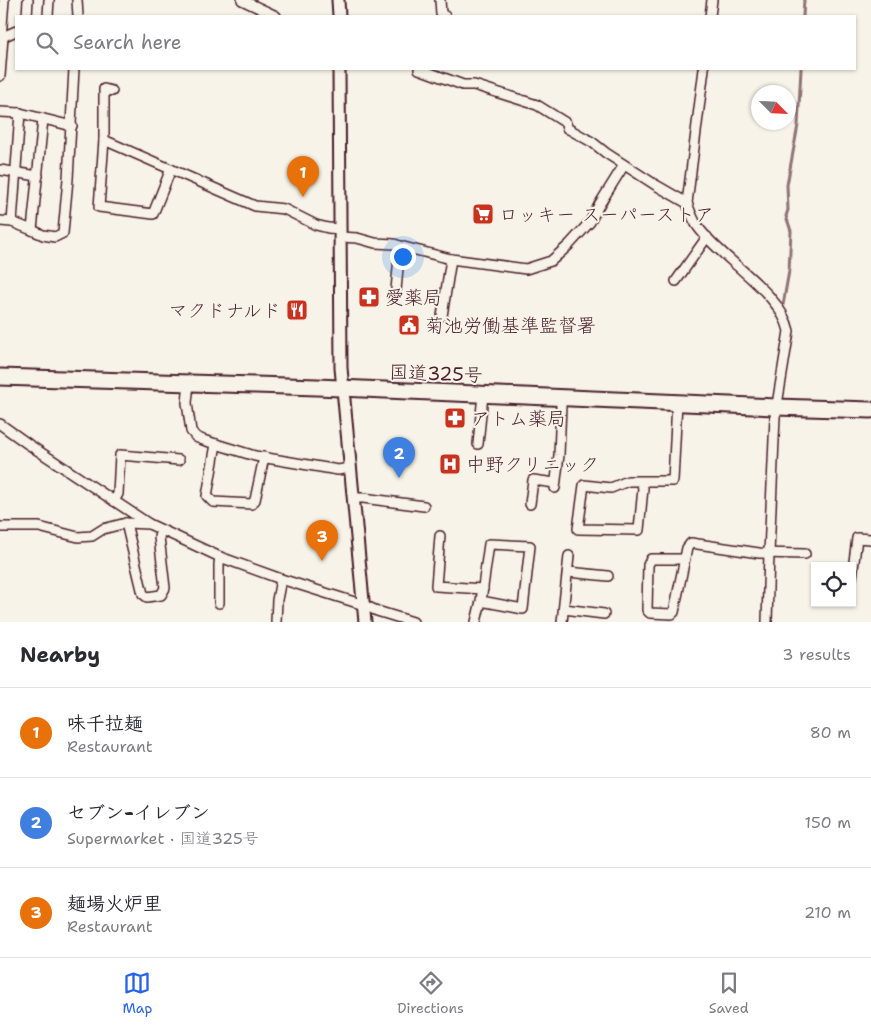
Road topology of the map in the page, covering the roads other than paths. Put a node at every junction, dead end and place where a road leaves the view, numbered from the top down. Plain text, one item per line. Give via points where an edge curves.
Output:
1 (4, 0) edge
2 (28, 0) edge
3 (49, 0) edge
4 (78, 0) edge
5 (242, 0) edge
6 (338, 0) edge
7 (440, 0) edge
8 (712, 0) edge
9 (27, 15) edge
10 (48, 15) edge
11 (78, 15) edge
12 (274, 15) edge
13 (338, 15) edge
14 (443, 15) edge
15 (710, 15) edge
16 (15, 31) edge
17 (1, 38) edge
18 (74, 70) edge
19 (339, 70) edge
20 (422, 70) edge
21 (704, 70) edge
22 (0, 76) edge
23 (104, 89) dead end
24 (0, 112) edge
25 (20, 113) junction
26 (43, 119) junction
27 (72, 126) junction
28 (104, 140) junction
29 (624, 165) junction
30 (171, 169) junction
31 (0, 170) edge
32 (16, 173) junction
33 (38, 176) junction
34 (687, 203) junction
35 (0, 221) edge
36 (12, 222) junction
37 (32, 230) junction
38 (340, 233) junction
39 (707, 237) junction
40 (400, 246) junction
41 (451, 259) junction
42 (676, 281) dead end
43 (396, 290) dead end
44 (442, 316) dead end
45 (0, 377) edge
46 (189, 383) junction
47 (342, 389) junction
48 (484, 394) junction
49 (562, 398) junction
50 (678, 402) junction
51 (776, 407) junction
52 (871, 410) edge
53 (0, 424) edge
54 (216, 444) junction
55 (478, 444) dead end
56 (264, 458) junction
57 (179, 460) dead end
58 (350, 468) junction
59 (641, 481) junction
60 (353, 498) junction
61 (114, 501) junction
62 (530, 504) dead end
63 (424, 506) dead end
64 (126, 523) junction
65 (149, 524) junction
66 (0, 527) edge
67 (161, 530) junction
68 (440, 536) dead end
69 (871, 538) edge
70 (769, 553) junction
71 (805, 554) dead end
72 (570, 556) dead end
73 (220, 558) junction
74 (685, 559) junction
75 (854, 562) edge
76 (568, 572) junction
77 (608, 576) dead end
78 (281, 579) junction
79 (483, 589) junction
80 (481, 601) junction
81 (219, 603) dead end
82 (364, 605) junction
83 (564, 609) junction
84 (604, 614) dead end
85 (276, 622) edge
86 (365, 622) edge
87 (413, 622) edge
88 (476, 622) edge
89 (562, 622) edge
90 (767, 622) edge

1 - 17 street
2 - 9 street
3 - 10 street
4 - 11 street
5 - 12 street
6 - 13 street
7 - 14 street
8 - 15 street
16 - 17 street
17 - 22 street
18 - 27 street
19 - 38 street
20 - 29 street via 537,105
21 - 34 street
23 - 28 street
24 - 25 street
25 - 26 street
25 - 32 street
26 - 27 street
26 - 33 street
27 - 37 street via 63,233 56,237
28 - 30 street
28 - 30 street via 99,207 153,214
29 - 34 street
29 - 41 street via 590,222 551,261 526,269
30 - 38 street via 255,206 284,209
31 - 32 street
32 - 33 street
32 - 36 street
33 - 37 street
34 - 39 street via 698,227
35 - 36 street
36 - 37 street
38 - 40 street
38 - 47 street
39 - 42 street
39 - 51 street via 780,308 787,323 789,331
40 - 41 street
40 - 43 street
41 - 44 street
45 - 46 highway, 国道325号
46 - 47 highway, 国道325号
46 - 54 street via 187,403 191,431 196,437
47 - 48 highway, 国道325号
47 - 58 street
48 - 49 highway, 国道325号
48 - 55 street
49 - 50 highway, 国道325号
49 - 62 street via 555,485 533,480
50 - 51 highway, 国道325号
50 - 59 street via 673,481
51 - 52 highway, 国道325号
51 - 70 street
53 - 61 street
54 - 56 street
54 - 56 street via 207,496 214,502 252,504
56 - 58 street via 338,470
57 - 61 street via 120,455 118,494
58 - 60 street
59 - 59 street via 628,481 611,488 584,485 578,529 639,530
60 - 63 street
60 - 82 street
61 - 65 street
64 - 65 street
64 - 66 street via 92,536 39,527
64 - 67 street via 143,594 147,597 161,594 164,588
65 - 67 street
67 - 73 street
68 - 79 street via 436,586
69 - 75 street via 857,538
70 - 71 street
70 - 74 street via 691,543
70 - 90 street
72 - 76 street
73 - 78 street
73 - 81 street
74 - 74 street via 674,612 650,613 647,610 648,565 651,559
76 - 77 street
76 - 83 street
78 - 82 street
78 - 85 street
79 - 80 street
79 - 80 street via 489,544 530,546 523,609
80 - 88 street
82 - 86 street
82 - 87 street
83 - 84 street
83 - 89 street

